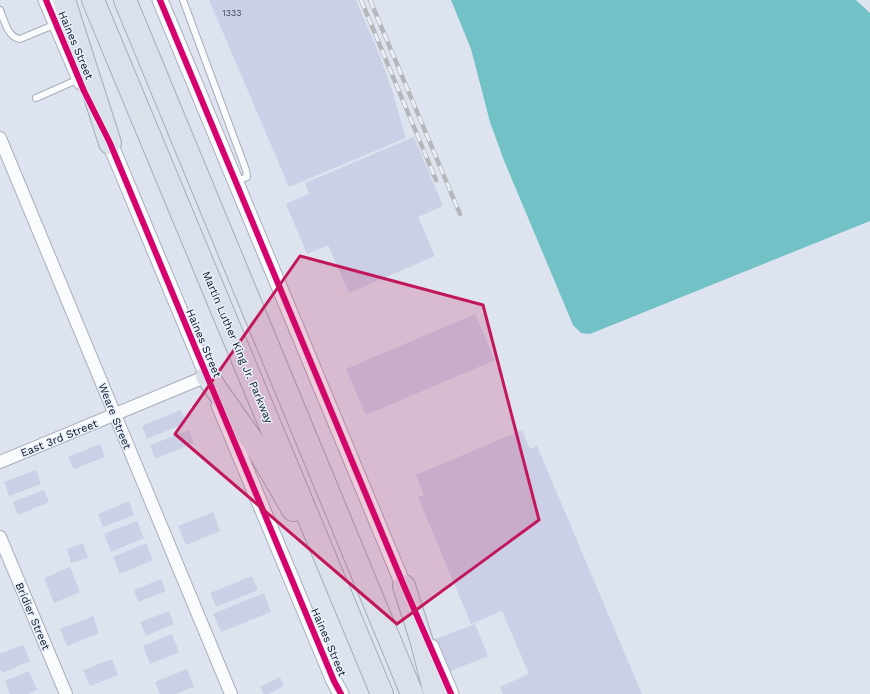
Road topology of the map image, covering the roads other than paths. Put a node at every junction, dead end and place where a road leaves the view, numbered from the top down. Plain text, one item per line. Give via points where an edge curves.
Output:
1 (46, 0) edge
2 (64, 0) edge
3 (93, 0) edge
4 (125, 0) edge
5 (160, 0) edge
6 (183, 0) edge
7 (0, 10) edge
8 (56, 24) junction
9 (80, 79) junction
10 (36, 98) dead end
11 (0, 138) edge
12 (110, 143) junction
13 (236, 182) junction
14 (207, 376) junction
15 (115, 415) junction
16 (0, 462) edge
17 (0, 538) edge
18 (404, 586) junction
19 (345, 603) junction
20 (338, 690) edge
21 (66, 694) edge
22 (231, 694) edge
23 (382, 694) edge
24 (412, 694) edge
25 (435, 694) edge
26 (451, 694) edge

1 - 8 street, Haines Street
2 - 12 highway
3 - 19 highway, Martin Luther King Jr. Parkway
4 - 24 highway
5 - 13 street
6 - 13 lane via 246,170 247,177
7 - 8 lane via 12,36 16,39
8 - 9 street, Haines Street
9 - 10 lane
9 - 12 street, Haines Street
11 - 15 street, Weare Street
12 - 14 street, Haines Street
13 - 18 street
14 - 15 street, East 3rd Street
14 - 19 highway via 268,466
14 - 20 street, Haines Street
15 - 16 street, East 3rd Street
15 - 22 street, Weare Street
17 - 21 street, Bridier Street
18 - 25 highway
18 - 26 street
19 - 23 highway, Martin Luther King Jr. Parkway

